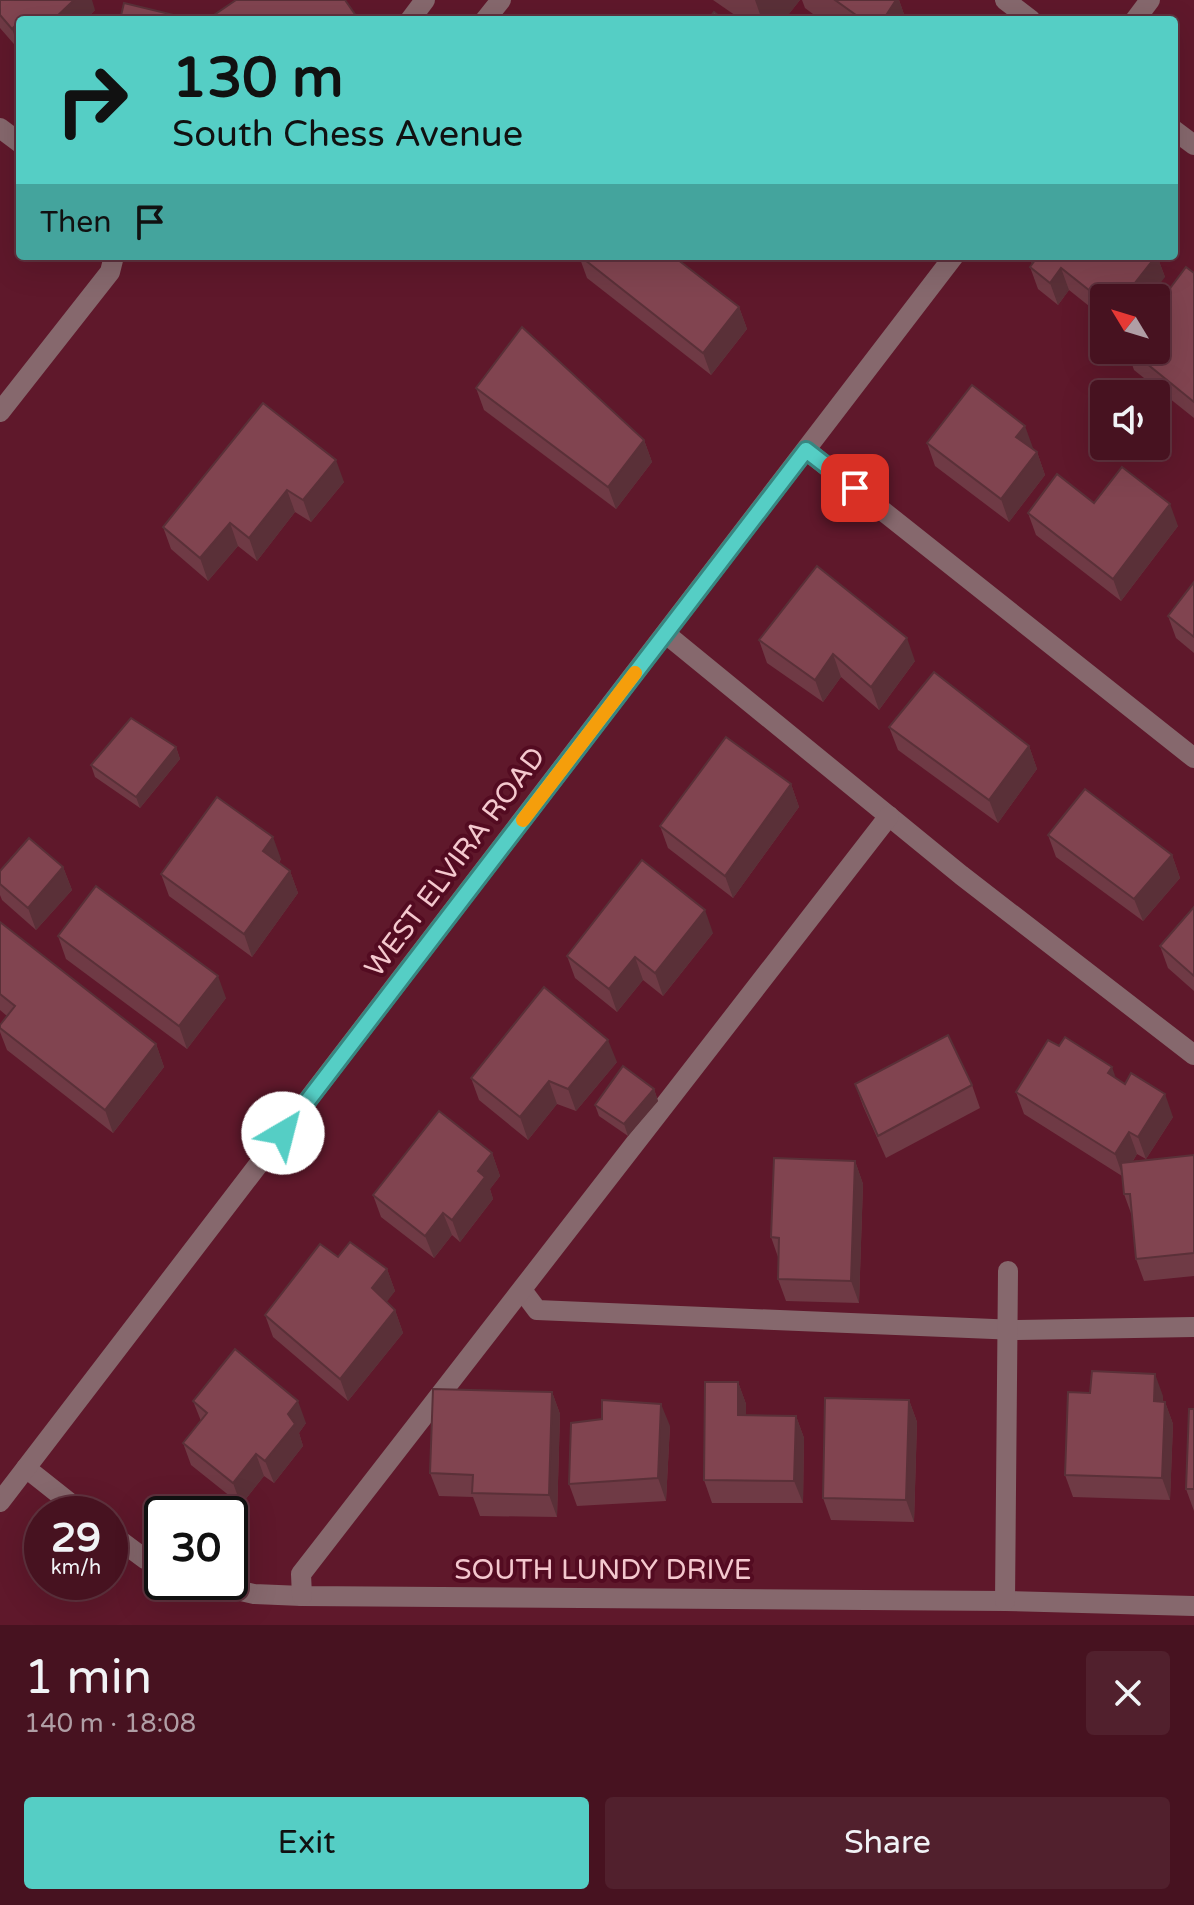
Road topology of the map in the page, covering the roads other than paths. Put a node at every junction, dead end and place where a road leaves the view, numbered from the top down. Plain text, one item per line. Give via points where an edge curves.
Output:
1 (501, 0) edge
2 (1005, 0) edge
3 (488, 16) edge
4 (1026, 16) edge
5 (113, 260) edge
6 (951, 260) edge
7 (0, 412) edge
8 (806, 450) junction
9 (666, 634) junction
10 (1194, 758) edge
11 (889, 816) junction
12 (1194, 1055) edge
13 (1008, 1271) dead end
14 (522, 1290) junction
15 (1194, 1327) edge
16 (1008, 1330) junction
17 (26, 1468) junction
18 (61, 1496) edge
19 (0, 1502) edge
20 (248, 1593) edge
21 (302, 1596) junction
22 (1005, 1601) junction
23 (1194, 1606) edge

1 - 3 street
2 - 4 street
5 - 7 street via 110,272
6 - 8 street, WEST ELVIRA ROAD
8 - 9 street, WEST ELVIRA ROAD
8 - 10 street
9 - 11 street
9 - 17 street, WEST ELVIRA ROAD
11 - 12 street
11 - 14 street
13 - 16 street
14 - 16 street via 537,1310
14 - 21 street via 301,1574
15 - 16 street
16 - 22 street
17 - 18 street
17 - 19 street, WEST ELVIRA ROAD
20 - 21 street, SOUTH LUNDY DRIVE
21 - 22 street, SOUTH LUNDY DRIVE
22 - 23 street, SOUTH LUNDY DRIVE

